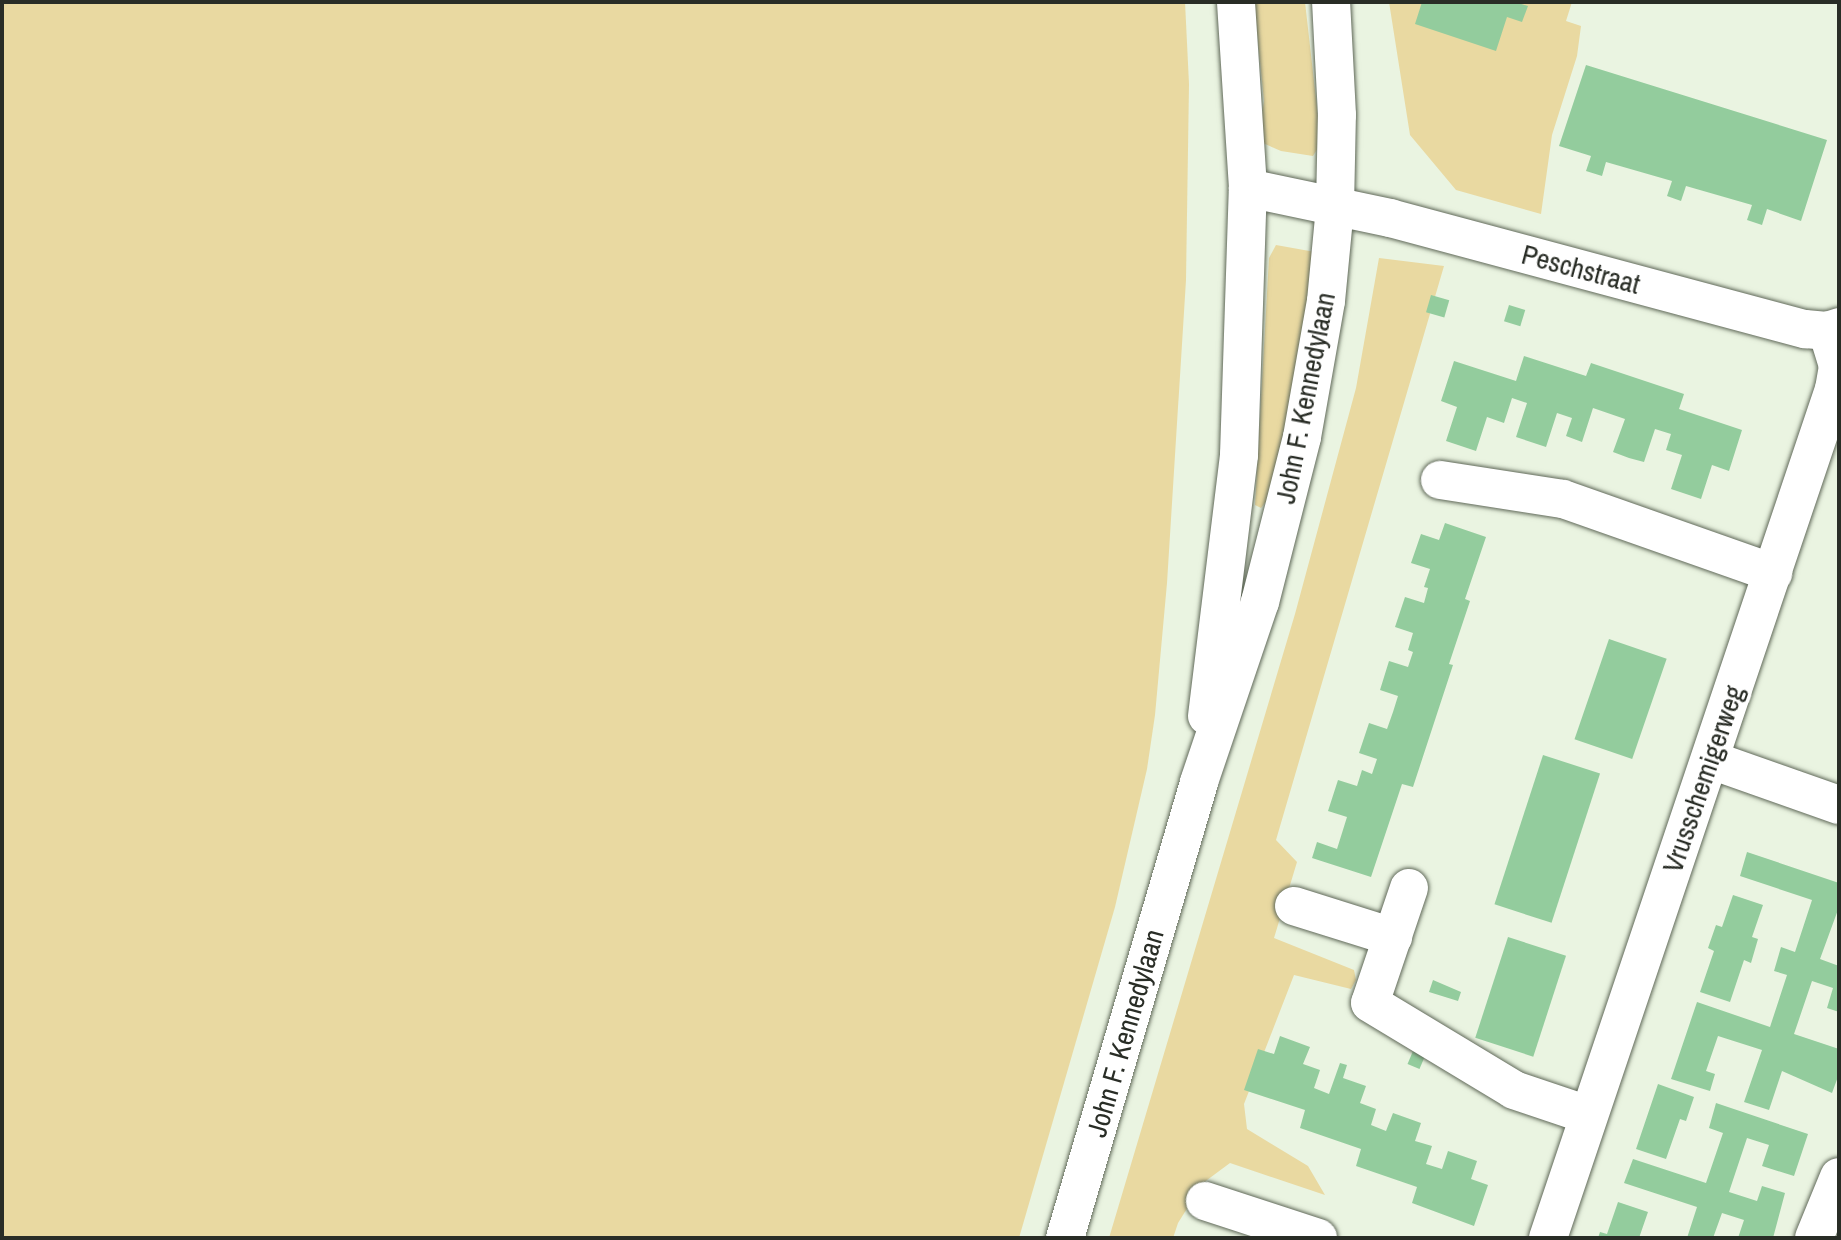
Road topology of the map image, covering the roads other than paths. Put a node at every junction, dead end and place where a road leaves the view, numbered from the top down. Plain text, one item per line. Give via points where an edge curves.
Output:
1 (1236, 2) edge
2 (1331, 2) edge
3 (1248, 188) junction
4 (1335, 207) junction
5 (1833, 329) edge
6 (1440, 480) dead end
7 (1773, 573) junction
8 (1711, 760) junction
9 (1199, 782) junction
10 (1839, 805) edge
11 (1409, 888) dead end
12 (1294, 906) dead end
13 (1393, 937) junction
14 (1588, 1115) junction
15 (1839, 1177) edge
16 (1205, 1201) dead end
17 (1065, 1238) edge
18 (1318, 1238) edge
19 (1548, 1238) edge
20 (1814, 1238) edge

1 - 3 street, John F. Kennedylaan
2 - 4 street, John F. Kennedylaan
3 - 4 street, Peschstraat
3 - 9 street, John F. Kennedylaan via 1239,455
4 - 5 street, Peschstraat via 1797,327
4 - 9 street, John F. Kennedylaan via 1326,301 1302,437 1256,615
5 - 7 street, Vrusschemigerweg via 1838,366 1834,389
6 - 7 street via 1563,499
7 - 8 street, Vrusschemigerweg
8 - 10 street
8 - 14 street, Vrusschemigerweg
9 - 17 street, John F. Kennedylaan
11 - 13 street
12 - 13 street
13 - 14 street via 1370,1003 1514,1090
14 - 19 street, Vrusschemigerweg
15 - 20 street
16 - 18 street

